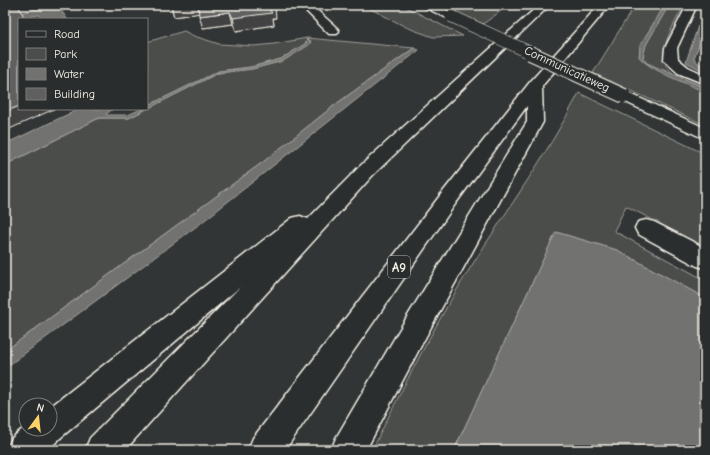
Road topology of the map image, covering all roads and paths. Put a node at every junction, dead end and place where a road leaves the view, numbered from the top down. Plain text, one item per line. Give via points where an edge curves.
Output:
1 (306, 5) edge
2 (428, 5) edge
3 (545, 5) edge
4 (606, 5) edge
5 (692, 5) edge
6 (333, 30) dead end
7 (705, 80) edge
8 (535, 85) junction
9 (705, 134) edge
10 (366, 170) junction
11 (646, 228) dead end
12 (705, 259) edge
13 (58, 420) edge
14 (38, 437) edge
15 (24, 450) edge
16 (102, 450) edge
17 (265, 450) edge
18 (348, 450) edge

1 - 6 main road
2 - 9 main road, Communicatieweg, bridge
3 - 10 main road
4 - 8 main road, A9
5 - 7 main road via 671,48 671,60 683,70
8 - 17 main road, A9
8 - 18 main road via 535,122
10 - 13 main road
10 - 16 main road
11 - 12 main road
14 - 15 main road

